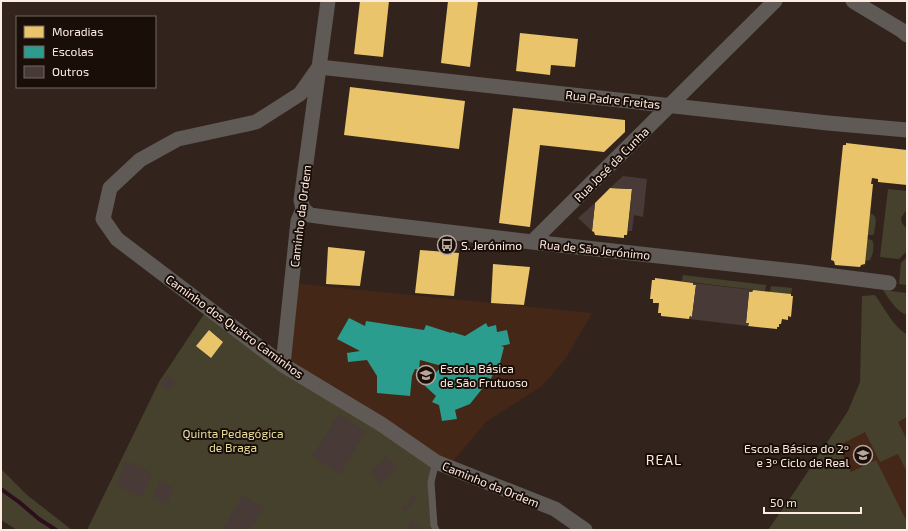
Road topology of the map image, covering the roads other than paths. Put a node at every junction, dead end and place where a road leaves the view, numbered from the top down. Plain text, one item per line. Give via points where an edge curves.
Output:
1 (328, 1) edge
2 (775, 1) edge
3 (853, 1) edge
4 (907, 35) edge
5 (319, 67) junction
6 (670, 105) junction
7 (907, 130) edge
8 (303, 209) junction
9 (103, 219) joint
10 (532, 242) junction
11 (889, 283) dead end
12 (283, 365) junction
13 (436, 462) junction
14 (436, 530) edge
15 (585, 530) edge

1 - 5 street, Caminho da Ordem
2 - 6 street, Rua José da Cunha
3 - 4 street
5 - 6 street, Rua Padre Freitas
5 - 8 street, Caminho da Ordem via 301,200
5 - 9 street, Caminho da Ordem via 300,94 256,122 178,139 140,160 110,188
6 - 7 street, Rua Padre Freitas
6 - 10 street, Rua José da Cunha
8 - 10 street, Rua de São Jerónimo via 310,215
8 - 12 street, Caminho da Ordem via 298,221
9 - 12 street, Caminho dos Quatro Caminhos via 117,240
10 - 11 street, Rua de São Jerónimo
12 - 13 street, Caminho dos Quatro Caminhos via 381,424
13 - 14 lane, Caminho da Ordem via 430,482
13 - 15 street, Caminho da Ordem via 554,509

